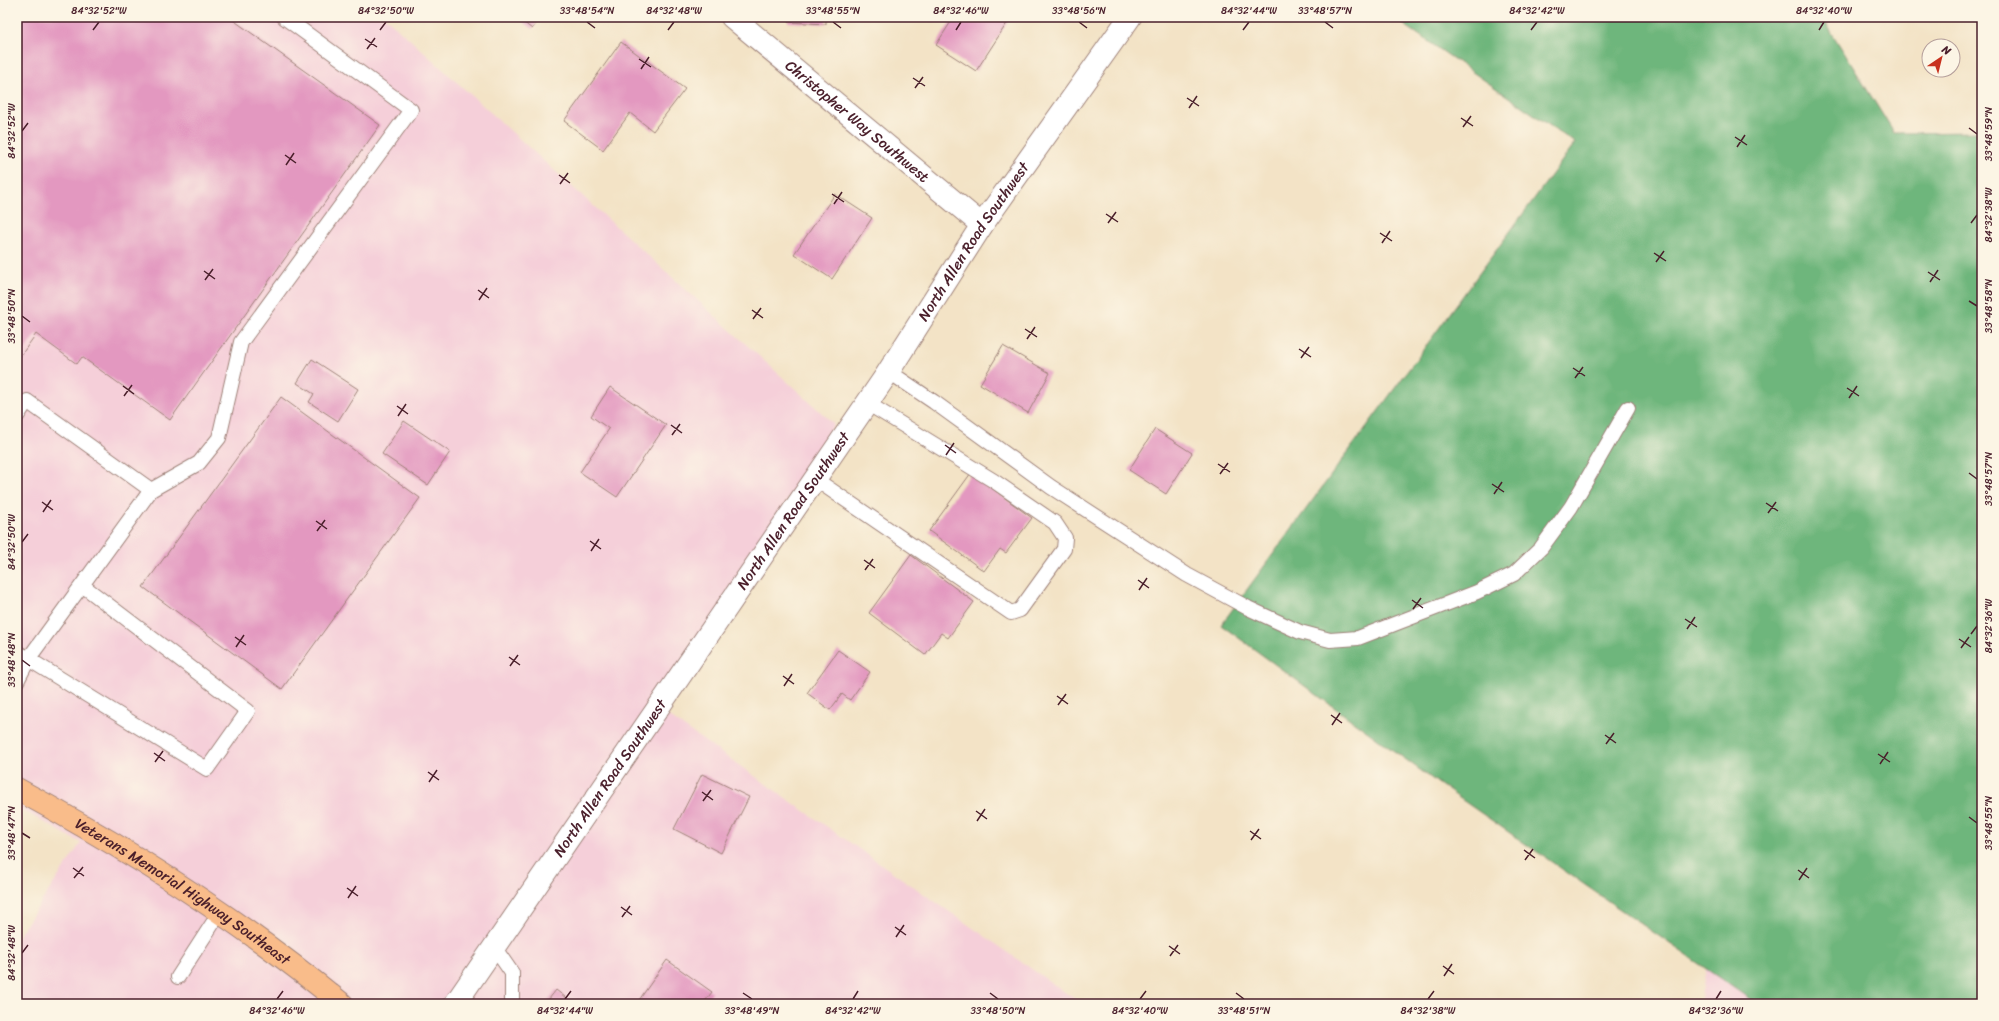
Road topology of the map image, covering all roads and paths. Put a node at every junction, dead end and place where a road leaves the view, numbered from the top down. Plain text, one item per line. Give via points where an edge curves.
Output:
1 (284, 17) edge
2 (732, 17) edge
3 (1130, 17) edge
4 (982, 225) junction
5 (888, 371) junction
6 (867, 403) junction
7 (1628, 408) dead end
8 (17, 416) edge
9 (815, 479) junction
10 (151, 490) junction
11 (82, 585) junction
12 (23, 655) edge
13 (17, 681) edge
14 (17, 788) edge
15 (220, 912) junction
16 (494, 947) junction
17 (178, 977) dead end
18 (342, 1004) edge
19 (455, 1004) edge
20 (512, 1004) edge

1 - 10 lane via 411,110 241,342 219,438 199,464
2 - 4 street, Christopher Way Southwest
3 - 4 street, North Allen Road Southwest
4 - 5 street, North Allen Road Southwest
5 - 6 street, North Allen Road Southwest
5 - 7 lane via 1051,487 1187,575 1300,632 1330,640 1358,638 1476,592 1514,574 1541,548 1571,507
6 - 9 street, North Allen Road Southwest
6 - 9 lane via 994,481 1055,523 1065,538 1064,549 1020,610 1011,613
8 - 10 lane via 28,401
9 - 16 street, North Allen Road Southwest
10 - 11 lane
11 - 12 lane
11 - 12 lane via 248,711 207,769
12 - 13 lane
14 - 15 main road, Veterans Memorial Highway Southeast via 92,829
15 - 17 lane
15 - 18 main road, Veterans Memorial Highway Southeast
16 - 19 street, North Allen Road Southwest
16 - 20 lane via 512,974

